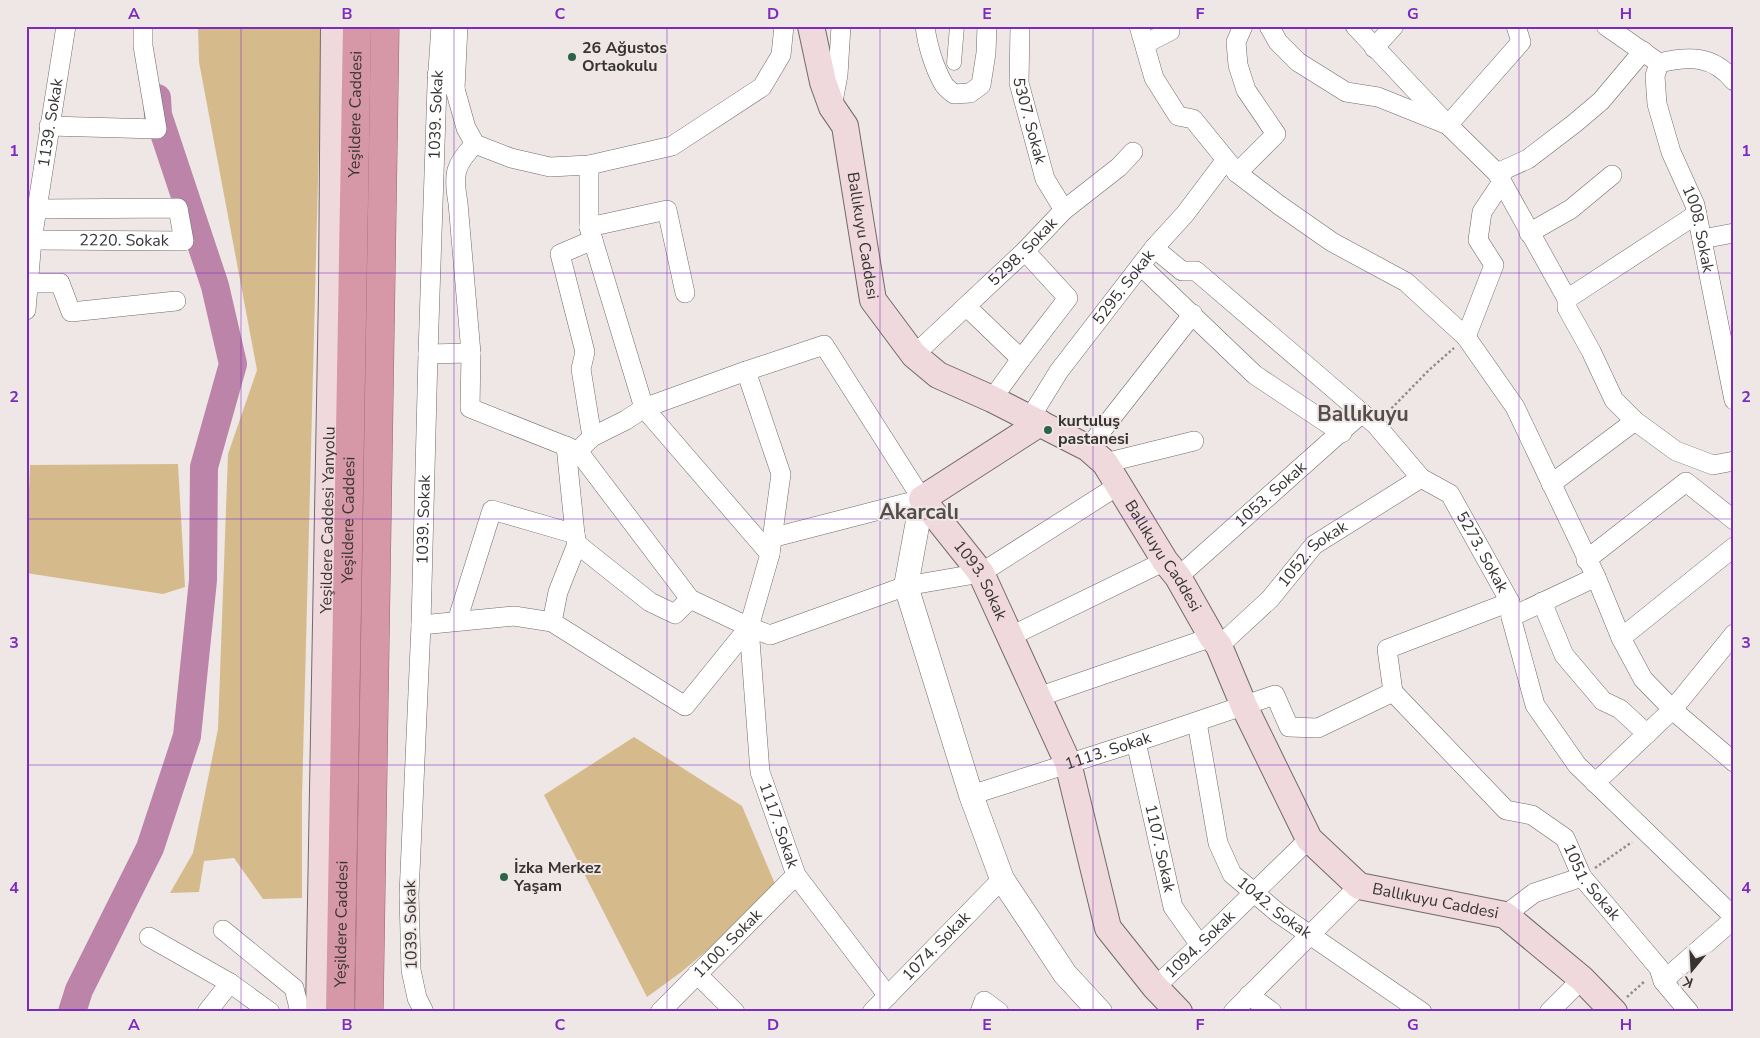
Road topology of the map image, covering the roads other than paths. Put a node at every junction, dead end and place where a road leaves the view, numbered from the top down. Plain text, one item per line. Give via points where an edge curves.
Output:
1 (66, 26) edge
2 (144, 26) edge
3 (334, 26) edge
4 (357, 26) edge
5 (385, 26) edge
6 (441, 26) edge
7 (458, 26) edge
8 (784, 26) edge
9 (811, 26) edge
10 (841, 26) edge
11 (925, 26) edge
12 (957, 26) edge
13 (987, 26) edge
14 (1020, 26) edge
15 (1170, 26) edge
16 (1243, 26) edge
17 (1268, 26) edge
18 (1355, 26) edge
19 (1394, 26) edge
20 (1516, 26) edge
21 (1606, 26) edge
22 (1142, 35) edge
23 (1374, 48) junction
24 (1644, 52) junction
25 (954, 63) dead end
26 (1660, 63) junction
27 (437, 75) junction
28 (1734, 81) edge
29 (455, 90) junction
30 (832, 107) junction
31 (1448, 125) junction
32 (49, 126) junction
33 (475, 144) junction
34 (1134, 152) dead end
35 (589, 165) junction
36 (1231, 167) junction
37 (1612, 174) dead end
38 (1499, 178) junction
39 (37, 209) junction
40 (1064, 210) junction
41 (1697, 214) junction
42 (1529, 233) junction
43 (1734, 233) edge
44 (591, 234) junction
45 (1702, 239) junction
46 (32, 240) junction
47 (1154, 248) junction
48 (1024, 251) junction
49 (1142, 266) junction
50 (27, 283) edge
51 (686, 293) dead end
52 (1567, 300) junction
53 (176, 301) dead end
54 (966, 307) junction
55 (26, 310) edge
56 (1193, 314) junction
57 (1466, 337) junction
58 (428, 354) junction
59 (471, 354) junction
60 (914, 355) junction
61 (1021, 359) junction
62 (746, 371) junction
63 (992, 399) junction
64 (1734, 400) edge
65 (644, 408) junction
66 (1369, 419) junction
67 (1035, 420) junction
68 (1635, 421) junction
69 (1342, 433) junction
70 (592, 436) junction
71 (1194, 441) dead end
72 (572, 449) junction
73 (1096, 456) junction
74 (1734, 462) edge
75 (1421, 478) junction
76 (1551, 484) junction
77 (1119, 485) junction
78 (922, 499) junction
79 (1734, 520) edge
80 (576, 539) junction
81 (771, 546) junction
82 (1734, 547) edge
83 (1586, 560) junction
84 (1171, 569) junction
85 (981, 573) junction
86 (1596, 578) junction
87 (906, 586) junction
88 (690, 599) junction
89 (1542, 602) junction
90 (1511, 610) junction
91 (457, 621) junction
92 (552, 622) junction
93 (421, 625) junction
94 (749, 627) junction
95 (1734, 634) edge
96 (1009, 637) junction
97 (1622, 638) junction
98 (1216, 641) junction
99 (1393, 692) junction
100 (1038, 697) junction
101 (1244, 706) junction
102 (1673, 709) junction
103 (1198, 722) junction
104 (1647, 734) junction
105 (1136, 742) junction
106 (1734, 762) edge
107 (1068, 763) junction
108 (1595, 784) junction
109 (971, 795) junction
110 (1309, 839) junction
111 (796, 875) junction
112 (1582, 877) junction
113 (1002, 879) junction
114 (1359, 886) junction
115 (1254, 893) junction
116 (1505, 915) junction
117 (1734, 918) edge
118 (224, 930) dead end
119 (1311, 934) junction
120 (149, 937) dead end
121 (1200, 945) junction
122 (697, 974) junction
123 (1661, 974) junction
124 (319, 976) junction
125 (1582, 979) junction
126 (230, 983) junction
127 (1155, 986) junction
128 (294, 988) junction
129 (1249, 995) junction
130 (888, 996) junction
131 (1613, 1011) edge
132 (207, 1012) edge
133 (270, 1012) edge
134 (300, 1012) edge
135 (319, 1012) edge
136 (340, 1012) edge
137 (369, 1012) edge
138 (424, 1012) edge
139 (660, 1012) edge
140 (735, 1012) edge
141 (872, 1012) edge
142 (980, 1012) edge
143 (999, 1012) edge
144 (1100, 1012) edge
145 (1179, 1012) edge
146 (1233, 1012) edge
147 (1272, 1012) edge
148 (1422, 1012) edge
149 (1549, 1012) edge
150 (1689, 1012) edge

1 - 32 street, 1139. Sokak
2 - 32 street via 143,46 157,129
3 - 124 main road, Yeşildere Caddesi Yanyolu
4 - 136 highway, Yeşildere Caddesi
5 - 137 highway, Yeşildere Caddesi
6 - 27 street, 1039. Sokak
7 - 29 street
8 - 35 street via 781,55 762,87 672,146
9 - 30 main road, Ballıkuyu Caddesi
10 - 30 street
11 - 13 street via 938,71 944,85 954,94 970,93 981,85
12 - 25 street
14 - 40 street, 5307. Sokak via 1019,83 1045,179
15 - 22 street via 1170,31
16 - 36 street, 5295. Sokak via 1236,42 1238,65 1246,90 1276,134
17 - 31 street via 1278,42 1298,62 1346,92 1378,97
18 - 23 street
19 - 23 street
20 - 31 street via 1521,42
21 - 24 street
22 - 36 street via 1154,78 1178,116 1193,119
23 - 31 street
24 - 26 street
24 - 38 street via 1600,101 1575,123
26 - 28 street via 1682,58 1701,59 1715,65
26 - 41 street, 1008. Sokak via 1655,76 1657,104 1671,152
27 - 29 street
27 - 58 street, 1039. Sokak
29 - 33 street via 466,128
30 - 60 main road, Ballıkuyu Caddesi via 845,126 873,300
31 - 38 street
32 - 39 street, 1139. Sokak
33 - 35 street via 511,158 550,167
33 - 59 street via 461,158 454,180
34 - 40 street, 5298. Sokak
35 - 44 street
36 - 47 street, 5295. Sokak
36 - 57 street via 1332,242 1406,282
37 - 42 street via 1571,209
38 - 42 street
38 - 57 street via 1482,212 1478,240 1494,264
39 - 46 street, 1139. Sokak
39 - 46 street, 2220. Sokak via 178,208 184,241
40 - 48 street, 5298. Sokak
41 - 45 street, 1008. Sokak
41 - 52 street
42 - 52 street
43 - 45 street
44 - 51 street via 667,210
44 - 65 street
44 - 70 street via 560,254 585,352 580,369
45 - 64 street, 1008. Sokak
46 - 50 street, 1139. Sokak
47 - 49 street, 5295. Sokak
47 - 66 street, 5273. Sokak via 1182,271 1196,271
48 - 54 street, 5298. Sokak
48 - 61 street via 1068,298
49 - 56 street
49 - 67 street, 5295. Sokak via 1059,371
50 - 53 street via 60,283 71,312
50 - 55 street, 1139. Sokak
52 - 68 street via 1567,308 1614,400
54 - 60 street, 5298. Sokak
54 - 61 street
56 - 69 street via 1255,376
56 - 73 street
57 - 76 street via 1515,407
58 - 59 street
58 - 93 street, 1039. Sokak
59 - 72 street via 470,408
60 - 63 main road, Ballıkuyu Caddesi via 938,375
61 - 63 street
62 - 65 street
62 - 78 street via 824,345
62 - 81 street via 781,474
63 - 67 main road, Ballıkuyu Caddesi
65 - 70 street
65 - 81 street
66 - 69 street, 1053. Sokak
66 - 75 street, 5273. Sokak
67 - 73 main road, Ballıkuyu Caddesi
67 - 78 main road
68 - 74 street via 1676,451 1713,465
68 - 76 street
69 - 84 street, 1053. Sokak
70 - 72 street
71 - 73 street
72 - 80 street
72 - 88 street
73 - 77 main road, Ballıkuyu Caddesi
75 - 90 street, 5273. Sokak via 1450,494
75 - 98 street, 1052. Sokak via 1314,545 1270,599
76 - 83 street
77 - 84 main road, Ballıkuyu Caddesi
77 - 85 street
78 - 81 street
78 - 85 main road, 1093. Sokak
78 - 87 street
79 - 83 street via 1686,482
80 - 88 street via 650,602 674,614
80 - 91 street via 492,510
80 - 92 street via 558,592
81 - 94 street
82 - 97 street
83 - 86 street
84 - 96 street, 1053. Sokak
84 - 98 main road, Ballıkuyu Caddesi
85 - 87 street
85 - 96 main road, 1093. Sokak
86 - 89 street
86 - 97 street
87 - 94 street via 770,635
87 - 109 street
88 - 94 street
89 - 90 street
89 - 104 street via 1564,655 1603,701 1620,709
90 - 99 street via 1387,649
90 - 108 street, 5273. Sokak via 1535,705 1577,765
91 - 92 street via 514,616
91 - 93 street
92 - 94 street via 685,706
93 - 138 street, 1039. Sokak via 409,895 411,970 417,998
94 - 111 street, 1117. Sokak via 760,772
95 - 102 street
96 - 100 main road, 1093. Sokak
97 - 102 street via 1643,679
98 - 100 street
98 - 101 main road, Ballıkuyu Caddesi
99 - 101 street, 1113. Sokak via 1318,728 1289,727 1274,695
99 - 112 street, 1051. Sokak via 1506,810 1532,815 1565,838
100 - 107 main road, 1093. Sokak
101 - 103 street, 1113. Sokak
101 - 110 main road, Ballıkuyu Caddesi
102 - 104 street
102 - 106 street
103 - 105 street, 1113. Sokak
103 - 115 street, 1042. Sokak via 1218,843 1232,874
104 - 108 street
105 - 107 street, 1113. Sokak
105 - 121 street, 1107. Sokak via 1173,907
107 - 109 street, 1113. Sokak
107 - 127 main road, 1093. Sokak via 1108,928
108 - 117 street, 5273. Sokak
109 - 113 street
110 - 114 main road, Ballıkuyu Caddesi
110 - 115 street, 1094. Sokak
111 - 122 street, 1100. Sokak
111 - 130 street, 1117. Sokak
112 - 116 street via 1534,893
112 - 123 street, 1051. Sokak
113 - 130 street, 1074. Sokak
113 - 144 street via 1065,974
114 - 116 main road, Ballıkuyu Caddesi
114 - 119 street
115 - 119 street, 1042. Sokak
115 - 121 street, 1094. Sokak
116 - 125 main road, Ballıkuyu Caddesi
117 - 123 street
118 - 128 street
119 - 129 street
119 - 148 street, 1042. Sokak
120 - 126 street
121 - 127 street, 1094. Sokak
122 - 139 street, 1100. Sokak
122 - 140 street
123 - 150 street, 1051. Sokak
124 - 128 street
124 - 135 main road, Yeşildere Caddesi Yanyolu
125 - 131 main road, Ballıkuyu Caddesi
125 - 149 street
126 - 132 street
126 - 133 street
127 - 145 main road, 1093. Sokak
128 - 134 street
129 - 146 street
129 - 147 street
130 - 141 street, 1074. Sokak
142 - 143 street via 984,1001

